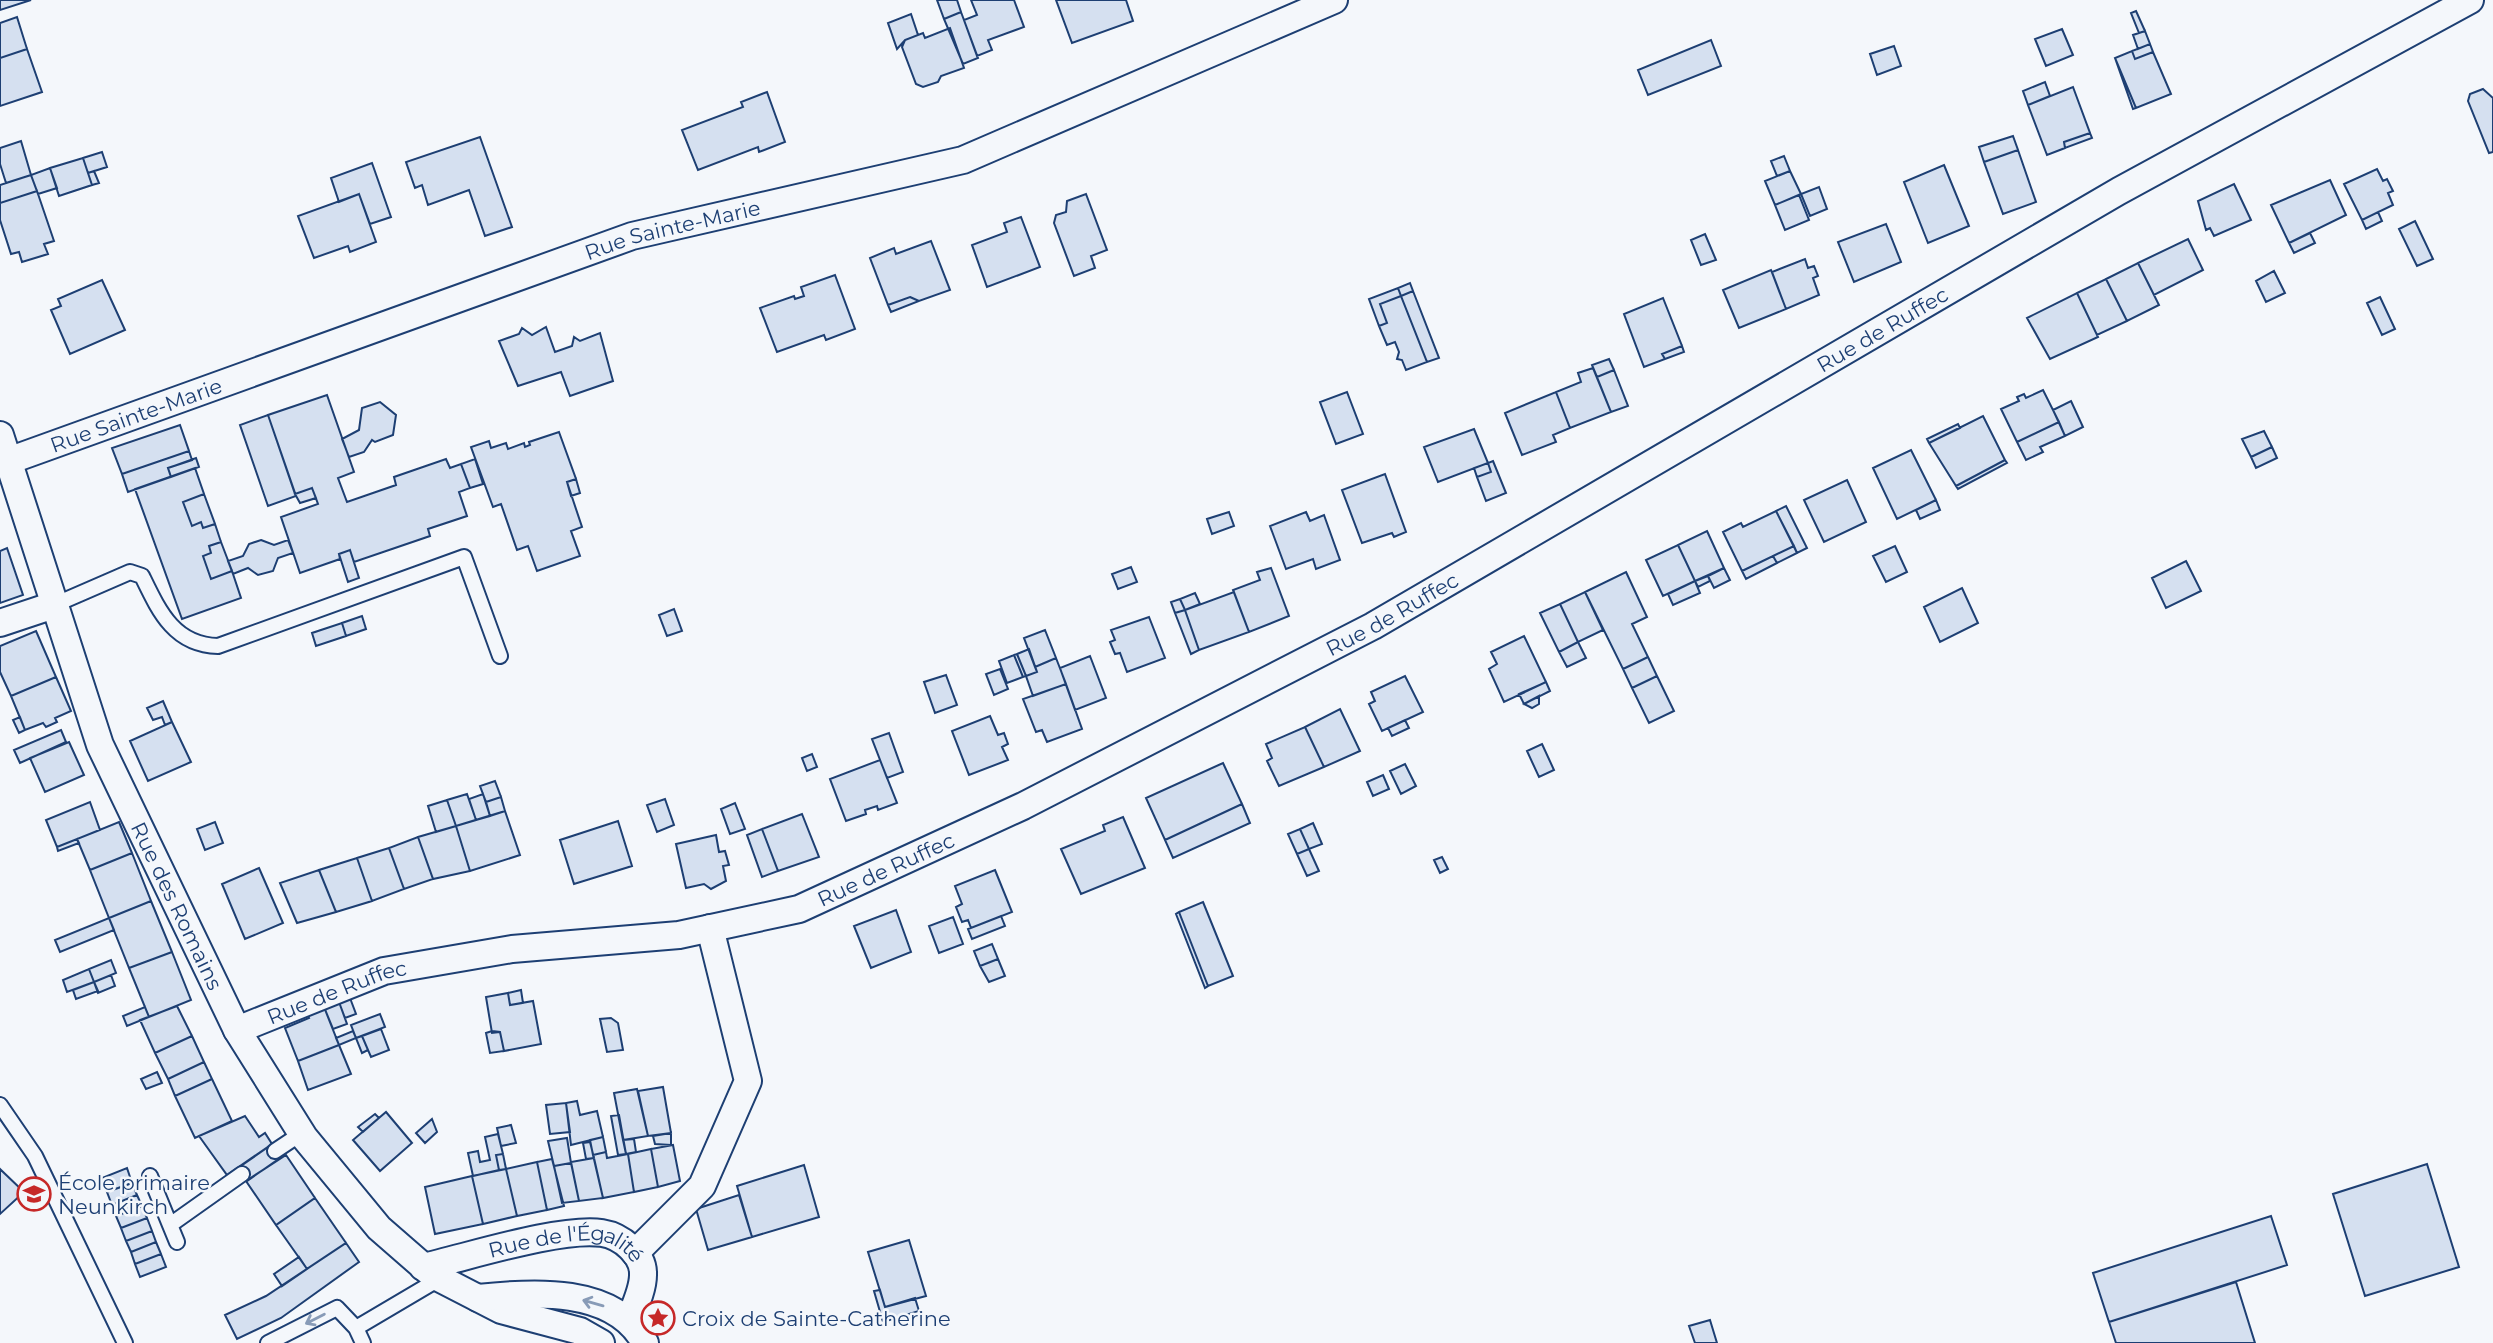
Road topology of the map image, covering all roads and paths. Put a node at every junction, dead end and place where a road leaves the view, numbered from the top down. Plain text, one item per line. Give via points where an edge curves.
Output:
1 (1334, 0) edge
2 (2470, 0) edge
3 (0, 435) edge
4 (8, 461) junction
5 (54, 606) junction
6 (0, 623) edge
7 (500, 656) dead end
8 (710, 928) junction
9 (237, 1030) junction
10 (0, 1105) edge
11 (302, 1133) junction
12 (275, 1151) dead end
13 (242, 1174) dead end
14 (150, 1176) dead end
15 (170, 1225) junction
16 (177, 1242) dead end
17 (635, 1253) junction
18 (431, 1273) junction
19 (478, 1298) junction
20 (629, 1321) junction
21 (356, 1328) junction
22 (125, 1343) edge
23 (268, 1343) edge
24 (363, 1343) edge
25 (601, 1343) edge
26 (645, 1343) edge

1 - 4 street, Rue Sainte-Marie via 963,160 632,236
2 - 8 street, Rue de Ruffec via 2119,191 1361,632 1023,806 824,898 799,909
3 - 4 street, Rue des Romains
4 - 5 street, Rue des Romains
5 - 6 street
5 - 7 lane via 130,572 142,576 162,617 178,634 202,645 218,646 464,557
5 - 9 street, Rue des Romains via 100,744
8 - 9 street, Rue de Ruffec via 679,935 512,949 384,971
8 - 17 street via 748,1081 702,1185
9 - 11 street, Rue des Romains
10 - 22 lane via 35,1156
11 - 12 lane
11 - 18 street, Rue des Romains via 379,1228
13 - 15 lane
14 - 15 lane
15 - 16 lane
17 - 18 street, Rue de l'Égalité via 605,1233 574,1233
17 - 20 street, Rue de l'Égalité via 643,1276
18 - 19 street, Rue des Romains
18 - 21 lane
20 -> 19 street via 593,1301 510,1294
19 - 25 street, Rue des Romains via 521,1317 580,1331
20 - 26 street
21 -> 23 lane via 337,1308
21 - 24 lane

